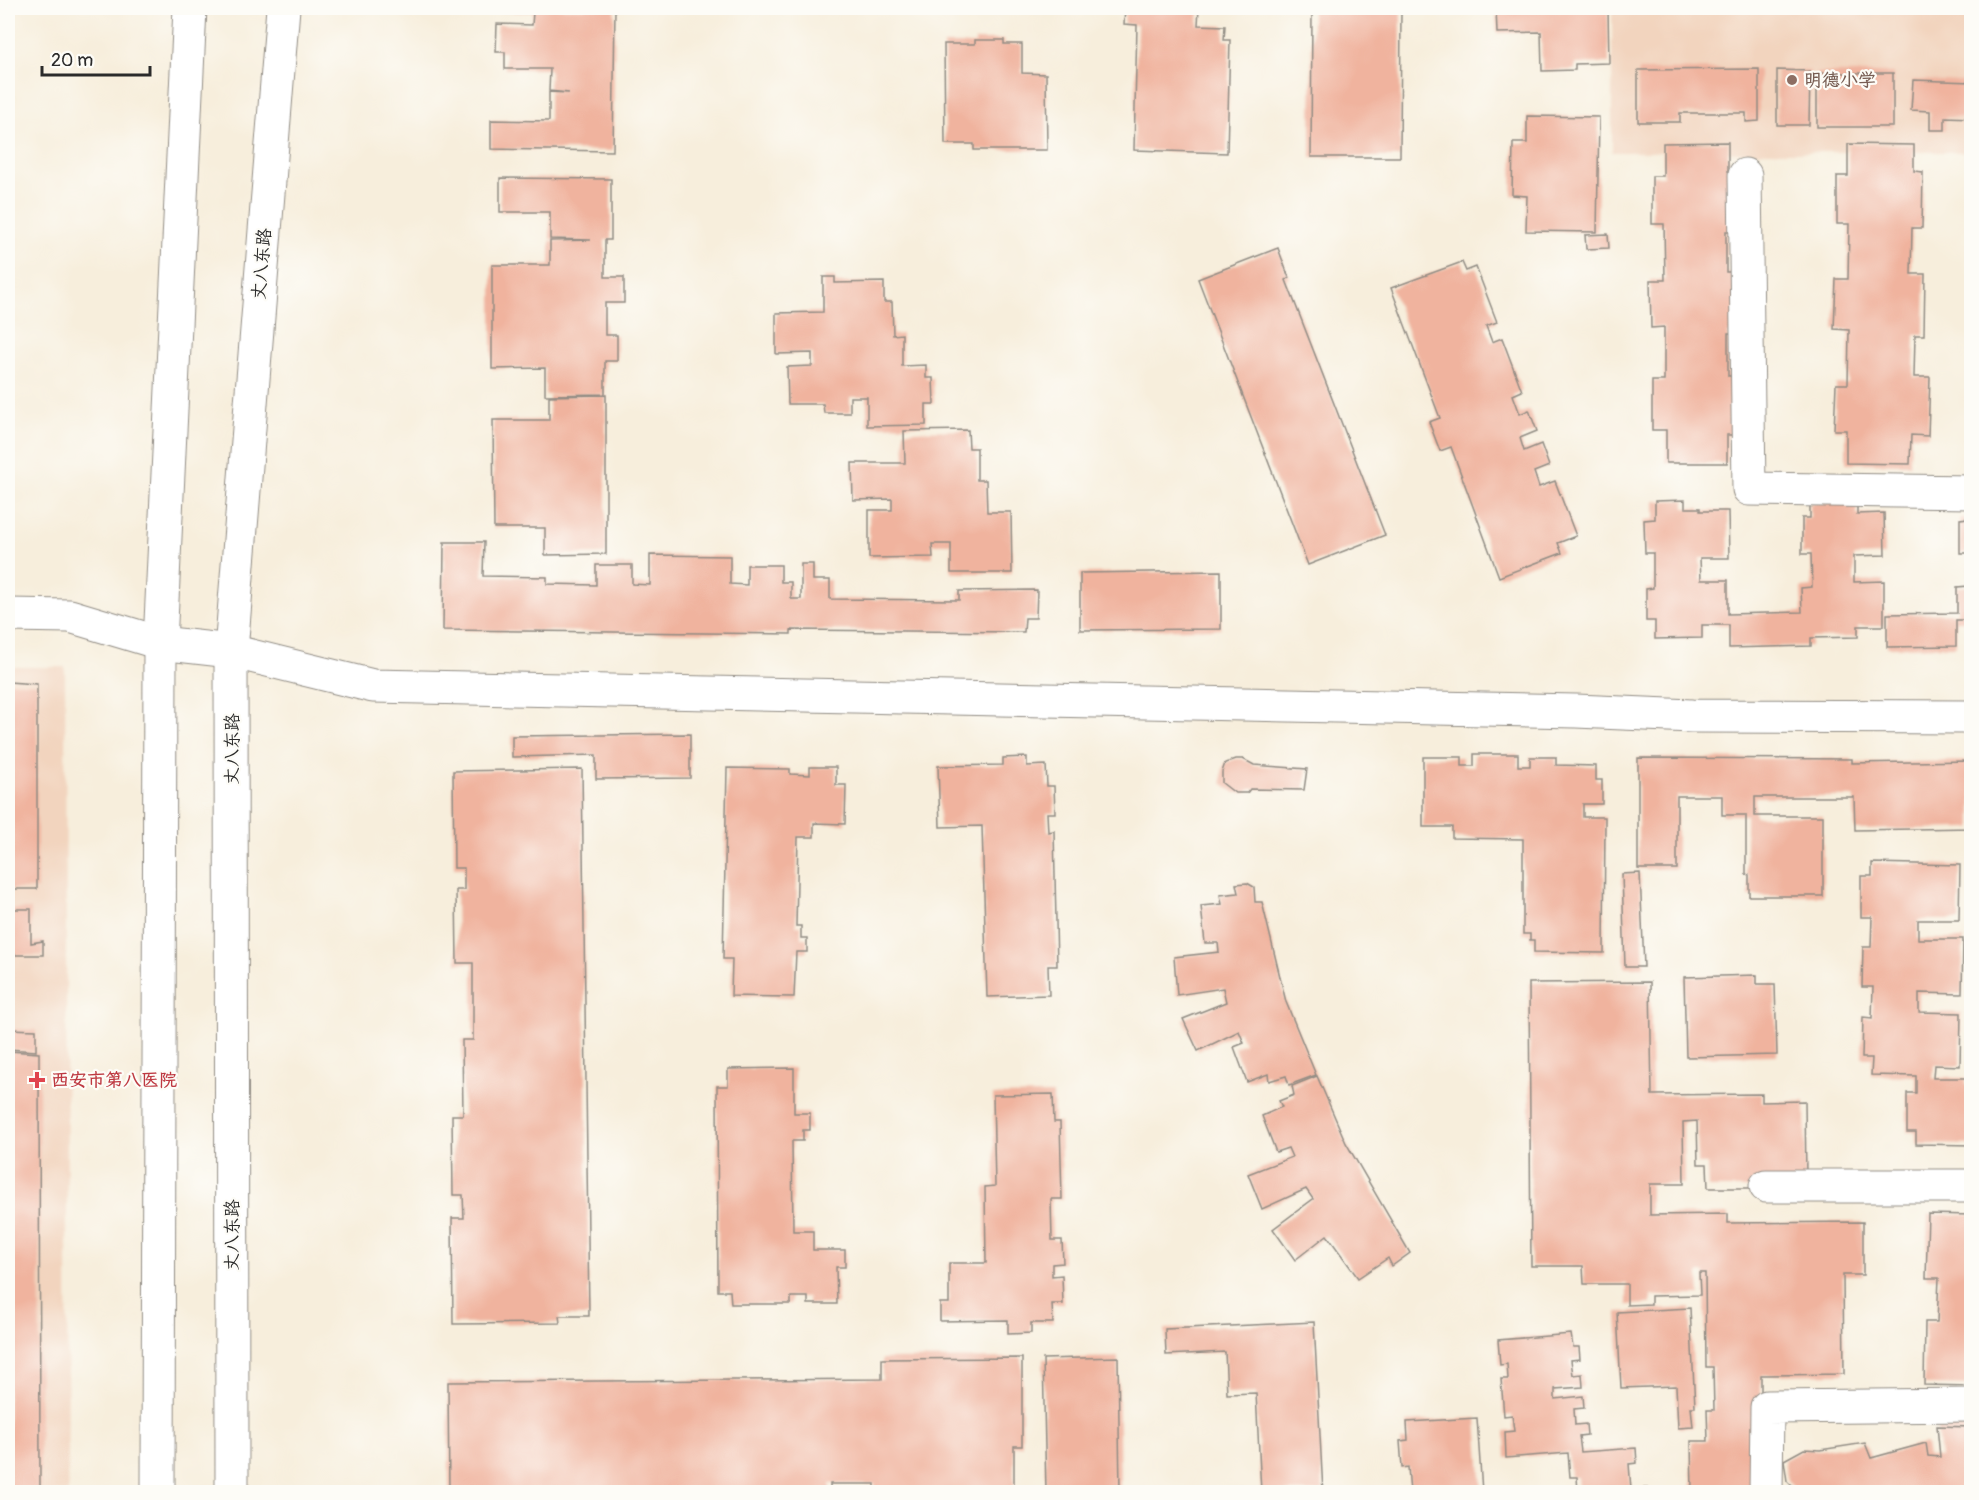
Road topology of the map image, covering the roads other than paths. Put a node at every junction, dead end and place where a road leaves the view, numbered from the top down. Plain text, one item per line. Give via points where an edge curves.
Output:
1 (190, 8) edge
2 (283, 8) edge
3 (1745, 175) dead end
4 (1971, 492) edge
5 (8, 615) edge
6 (160, 643) junction
7 (231, 651) junction
8 (1971, 717) edge
9 (1766, 1186) dead end
10 (1971, 1186) edge
11 (1971, 1405) edge
12 (158, 1492) edge
13 (232, 1492) edge
14 (1767, 1492) edge

1 - 6 street
2 - 7 street, 丈八东路
3 - 4 street via 1749,489
5 - 6 street via 70,616
6 - 7 street
6 - 12 street
7 - 8 street via 373,686 1692,716
7 - 13 street, 丈八东路
9 - 10 street
11 - 14 street via 1767,1407

